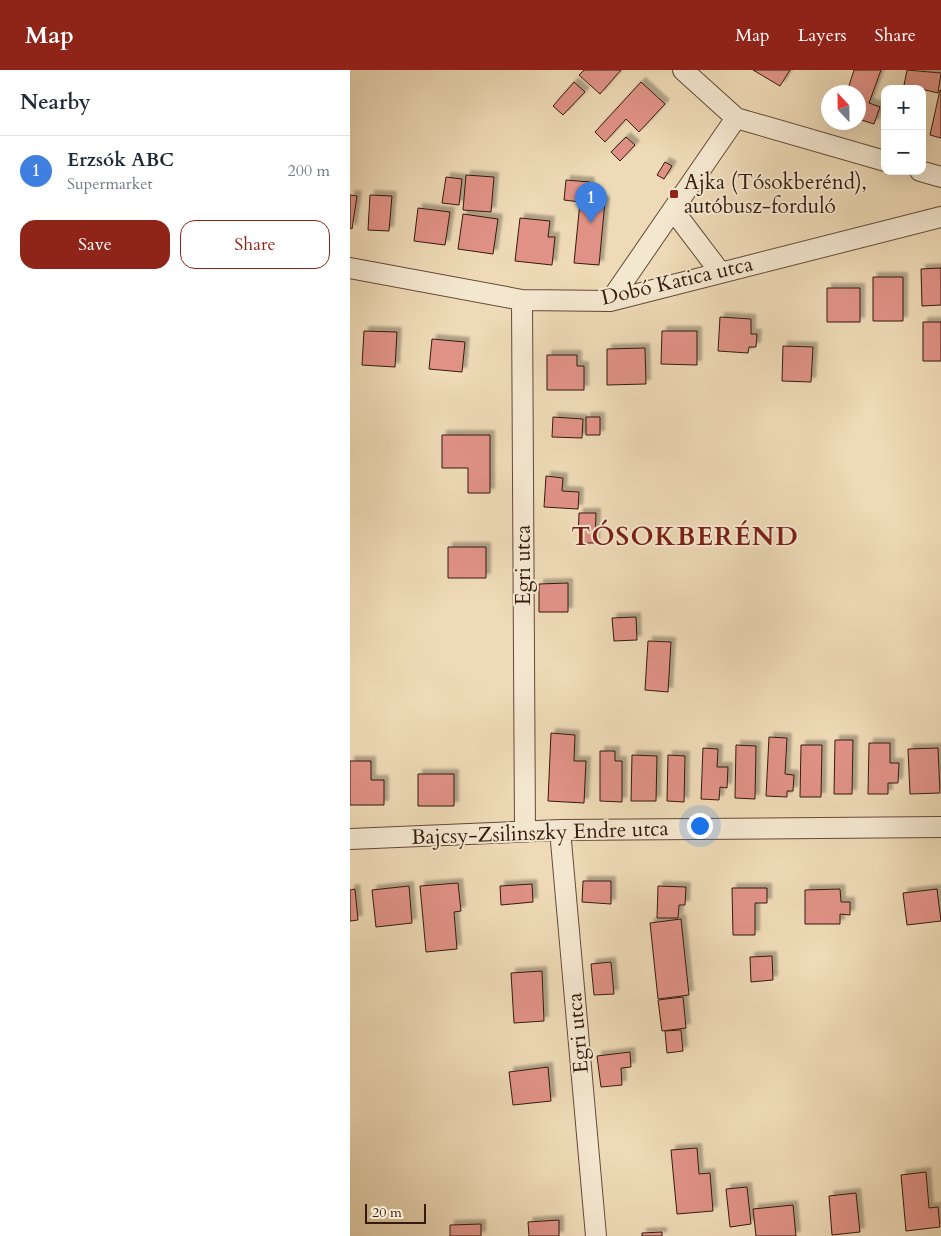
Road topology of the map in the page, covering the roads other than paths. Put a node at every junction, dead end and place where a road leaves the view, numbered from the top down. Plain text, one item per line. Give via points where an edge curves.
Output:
1 (683, 70) edge
2 (736, 118) junction
3 (881, 160) edge
4 (926, 173) edge
5 (941, 177) edge
6 (673, 210) junction
7 (941, 217) edge
8 (350, 268) edge
9 (720, 272) junction
10 (522, 300) junction
11 (610, 301) junction
12 (941, 827) edge
13 (560, 830) junction
14 (525, 831) junction
15 (350, 840) edge
16 (596, 1236) edge

1 - 2 street
2 - 3 street
2 - 6 street
4 - 5 street
6 - 9 street
6 - 11 street
7 - 9 street, Dobó Katica utca
8 - 10 street, Dobó Katica utca
9 - 11 street, Dobó Katica utca
10 - 11 street, Dobó Katica utca
10 - 14 street, Egri utca
12 - 13 street, Bajcsy-Zsilinszky Endre utca
13 - 14 street, Bajcsy-Zsilinszky Endre utca
13 - 16 street, Egri utca
14 - 15 street, Bajcsy-Zsilinszky Endre utca

